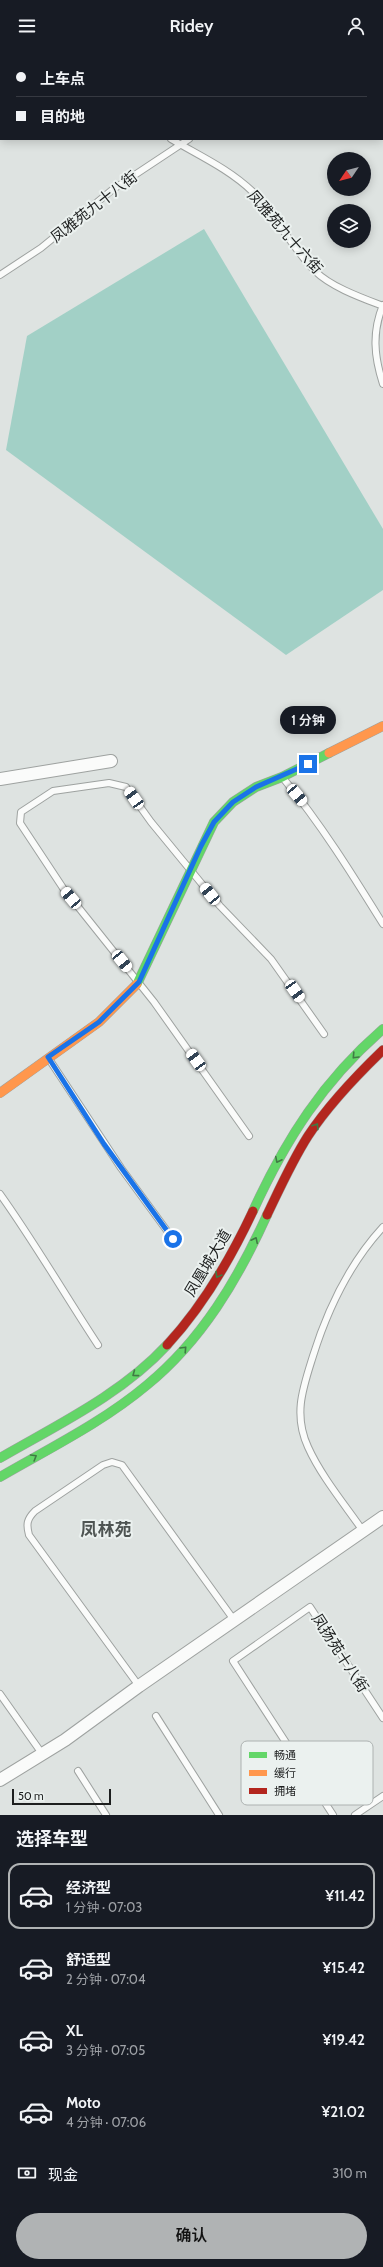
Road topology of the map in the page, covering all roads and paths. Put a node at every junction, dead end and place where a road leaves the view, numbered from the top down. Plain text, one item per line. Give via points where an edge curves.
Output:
1 (173, 140) edge
2 (188, 140) edge
3 (181, 145) junction
4 (0, 275) edge
5 (383, 306) edge
6 (383, 384) edge
7 (383, 726) edge
8 (111, 761) dead end
9 (282, 777) junction
10 (0, 779) edge
11 (190, 870) junction
12 (383, 924) edge
13 (139, 982) junction
14 (383, 1029) edge
15 (324, 1034) dead end
16 (383, 1050) edge
17 (48, 1057) junction
18 (0, 1093) edge
19 (249, 1136) dead end
20 (0, 1194) edge
21 (383, 1227) edge
22 (173, 1239) dead end
23 (98, 1345) dead end
24 (0, 1458) edge
25 (0, 1477) edge
26 (383, 1518) edge
27 (363, 1531) junction
28 (234, 1620) junction
29 (139, 1686) junction
30 (0, 1694) edge
31 (156, 1716) dead end
32 (383, 1718) edge
33 (285, 1741) edge
34 (44, 1755) junction
35 (78, 1770) dead end
36 (0, 1780) edge
37 (383, 1796) edge
38 (373, 1803) edge
39 (327, 1805) edge
40 (370, 1805) edge
41 (106, 1815) edge
42 (219, 1815) edge
43 (333, 1815) edge
44 (355, 1815) edge

1 - 3 lane, 凤雅苑九十六街
2 - 3 lane, 凤雅苑九十八街
3 - 4 lane, 凤雅苑九十八街 via 112,190 41,248
3 - 5 lane, 凤雅苑九十六街 via 231,173 253,192 272,212 295,248 316,272 347,291
5 - 6 lane via 376,327 376,361
7 - 9 main road
8 - 10 street
9 - 11 main road via 256,787 233,802 214,822
9 - 12 lane via 330,841
11 - 13 main road
11 - 13 lane via 126,787 120,784 53,791 21,812 20,823 31,842 63,888
11 - 15 lane via 220,906 271,959
13 - 17 main road via 99,1022
13 - 19 lane
14 -> 24 main road, 凤凰城大道 via 334,1079 298,1124 234,1249 195,1313 181,1330 146,1365 128,1378 95,1401
25 -> 16 main road, 凤凰城大道 via 97,1420 137,1393 164,1370 188,1344 224,1296 300,1148 349,1084
17 - 18 main road
17 - 22 lane via 100,1138
20 - 23 lane via 46,1260
21 - 27 lane via 369,1242 344,1280 324,1320 302,1391 301,1419 308,1447
26 - 27 street
27 - 28 street
28 - 29 street
28 - 29 lane via 122,1464 112,1462 103,1465 35,1510 28,1522 29,1535
29 - 34 street
30 - 34 lane
31 - 42 lane
32 - 33 lane, 凤扬苑十八街 via 310,1607 233,1661
34 - 36 street
35 - 41 lane
37 - 38 lane
39 - 43 lane, 凤扬苑十八街
40 - 44 lane

